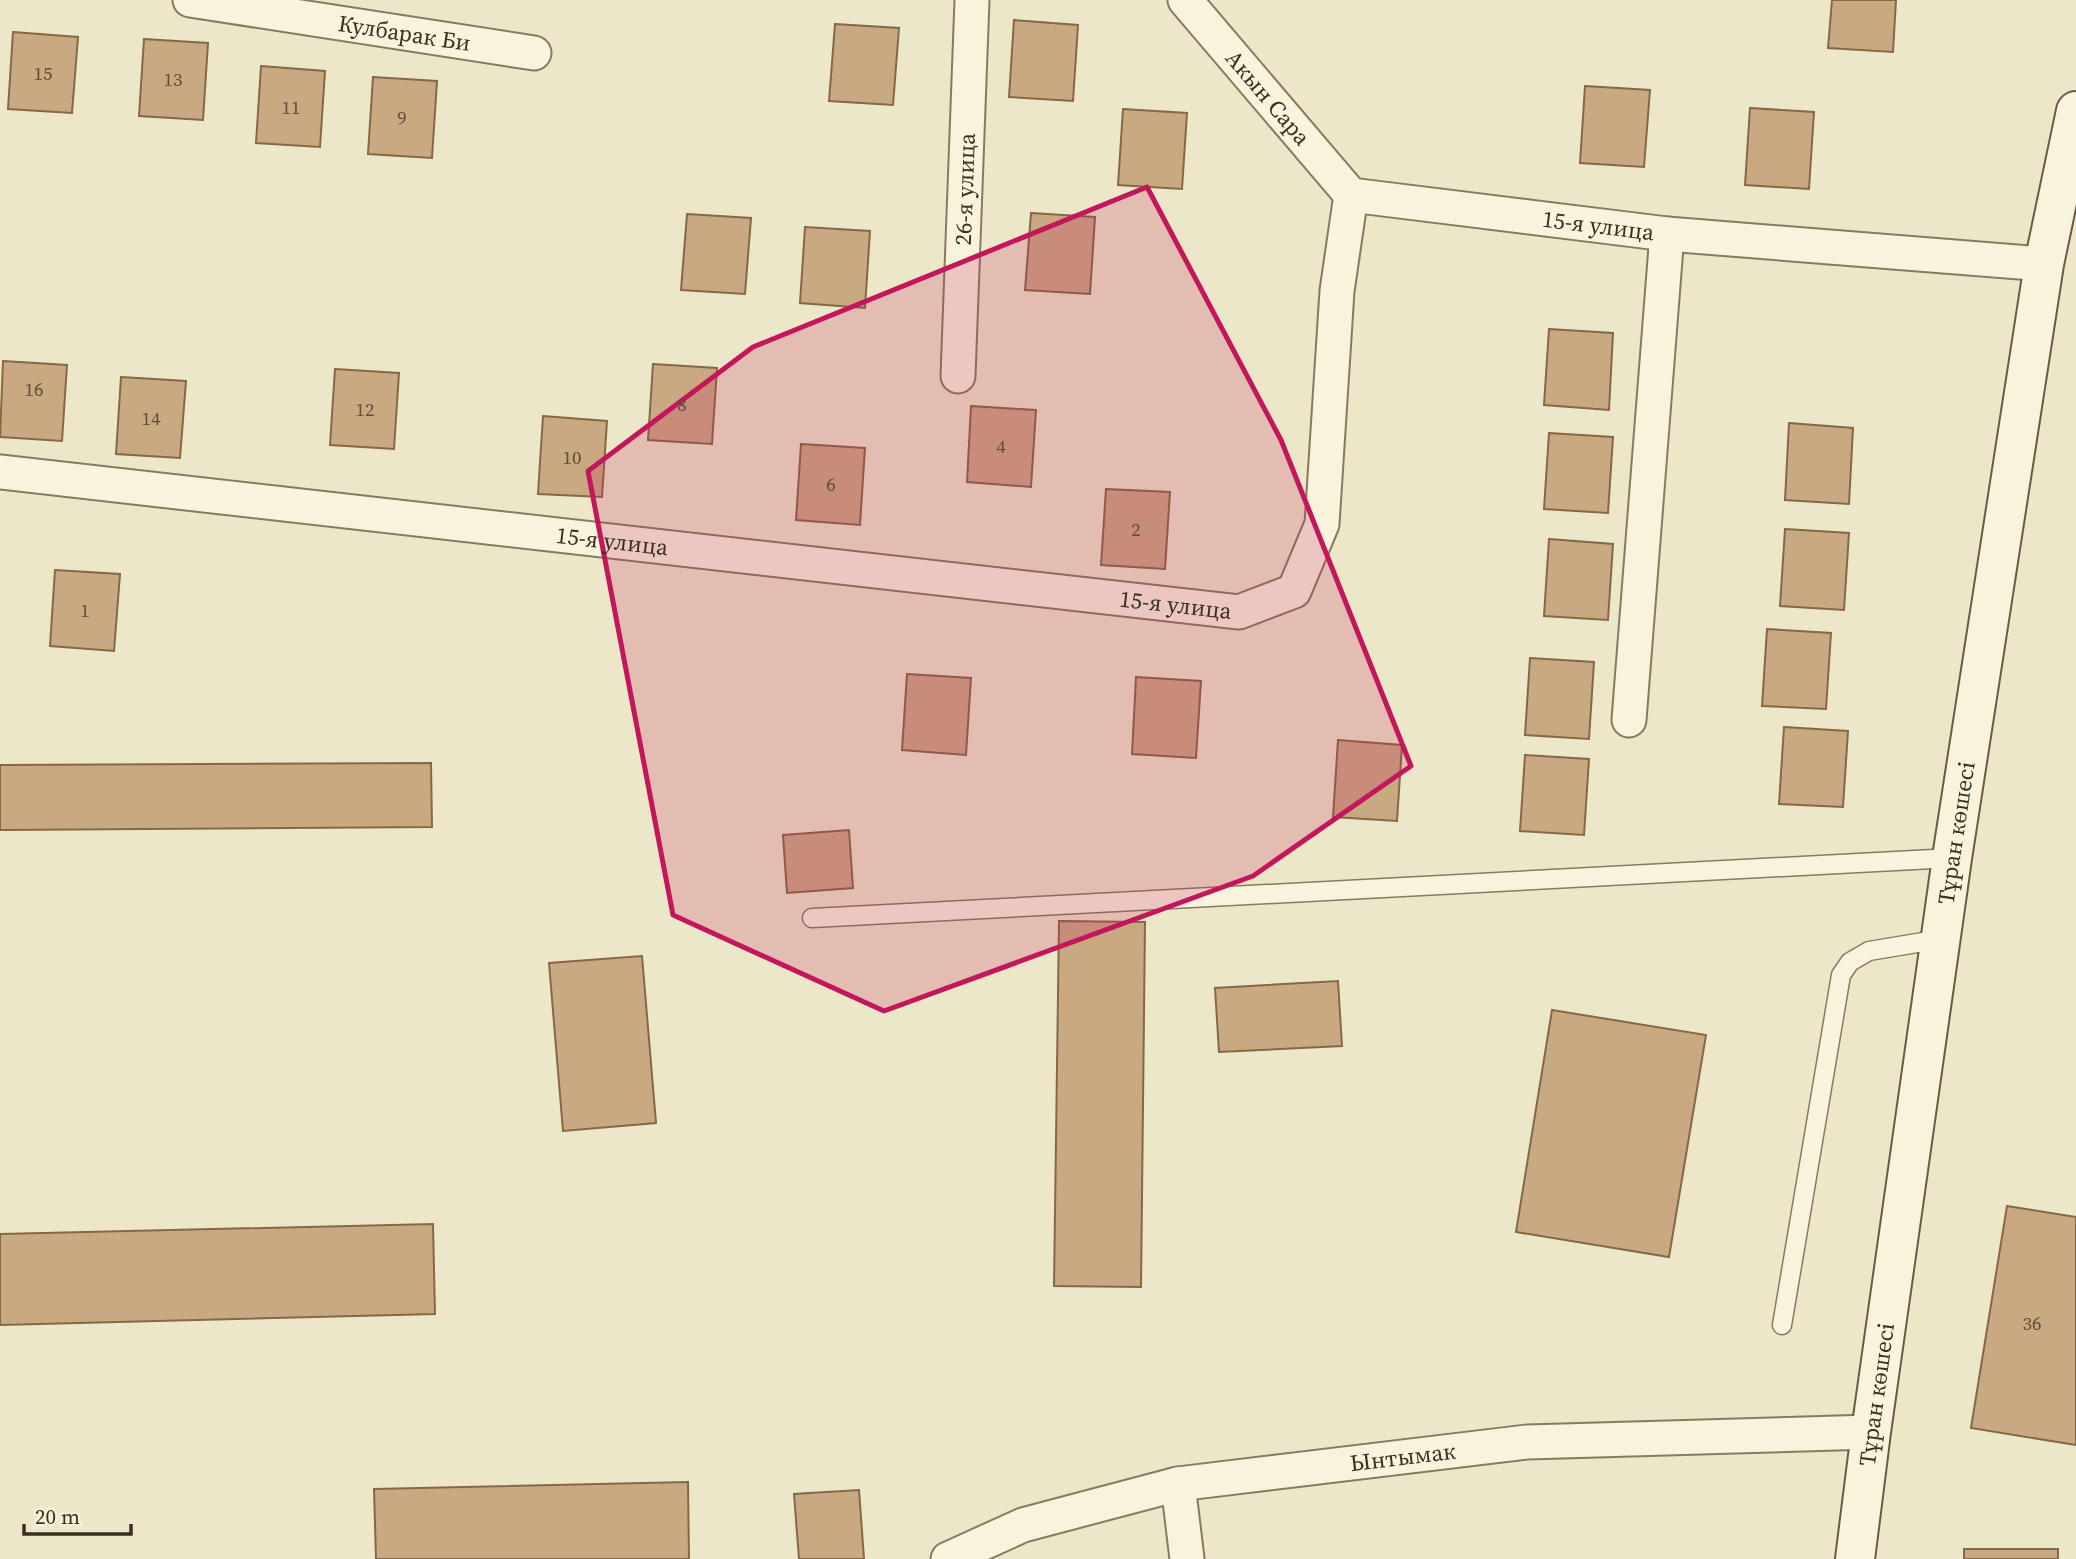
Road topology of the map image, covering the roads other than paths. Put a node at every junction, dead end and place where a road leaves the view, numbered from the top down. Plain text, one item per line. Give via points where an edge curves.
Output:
1 (190, 0) edge
2 (972, 0) edge
3 (1185, 0) edge
4 (534, 53) dead end
5 (2076, 111) edge
6 (1351, 195) junction
7 (1667, 234) junction
8 (2044, 264) junction
9 (958, 376) dead end
10 (0, 472) edge
11 (1629, 720) dead end
12 (1952, 858) junction
13 (812, 918) dead end
14 (1941, 939) junction
15 (1782, 1325) dead end
16 (1871, 1432) junction
17 (1178, 1485) junction
18 (948, 1559) edge
19 (1187, 1559) edge
20 (1855, 1559) edge

1 - 4 street, Кулбарак Би
2 - 9 street, 26-я улица
3 - 6 street, Акын Сара
5 - 8 street, Тұран көшесі
6 - 7 street, 15-я улица
6 - 10 street, 15-я улица via 1337,291 1322,524 1294,591 1239,612
7 - 8 street, 15-я улица
7 - 11 street
8 - 12 street, Тұран көшесі
12 - 13 lane
12 - 14 street, Тұран көшесі
14 - 15 lane via 1869,951 1850,962 1841,975
14 - 16 street, Тұран көшесі
16 - 17 street, Ынтымак via 1527,1442
16 - 20 street, Тұран көшесі
17 - 18 street, Ынтымак via 1023,1525
17 - 19 street

